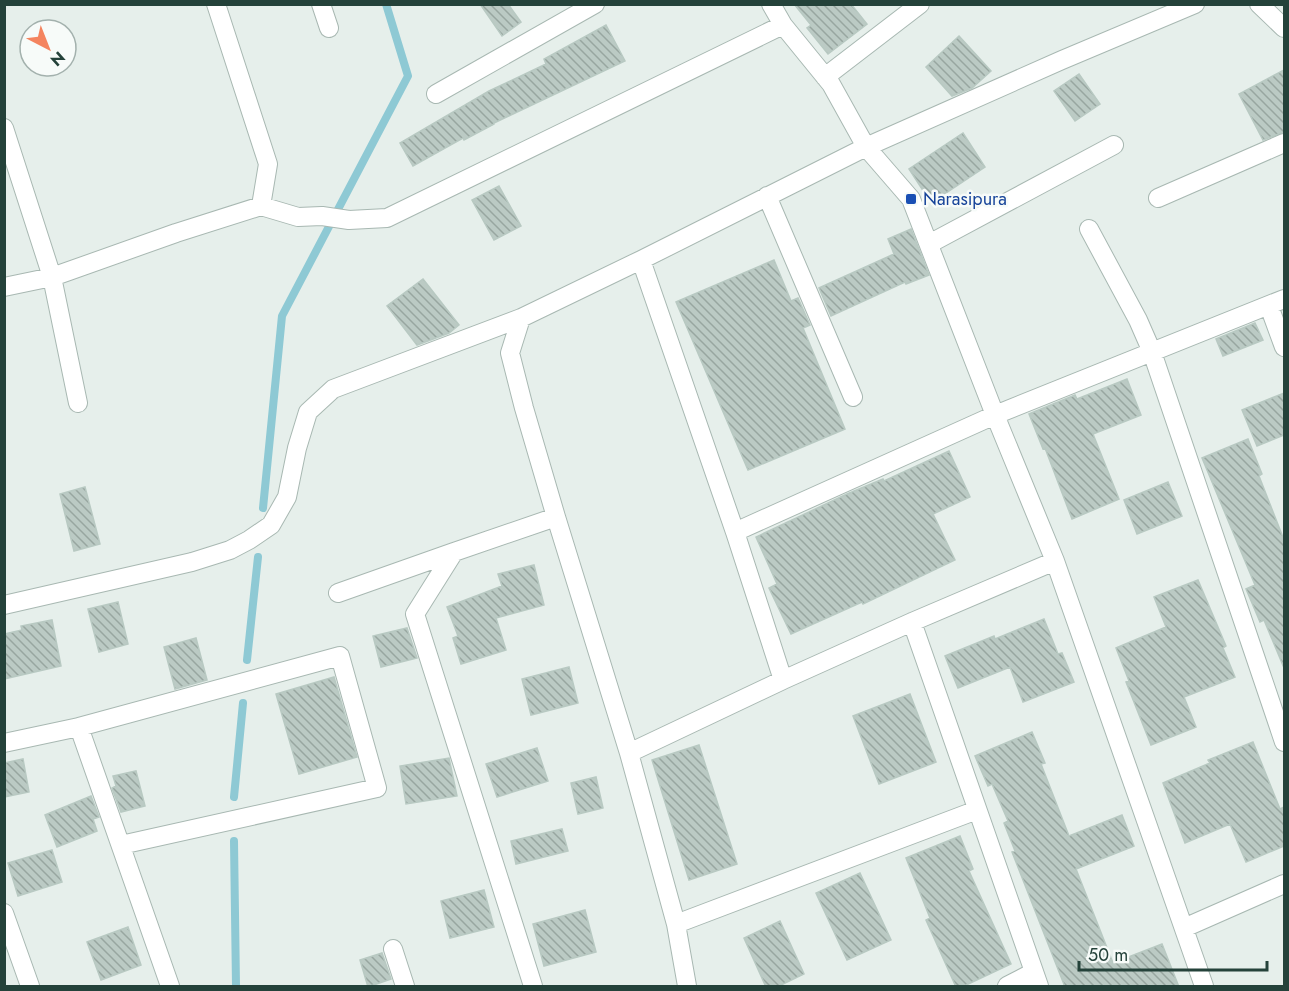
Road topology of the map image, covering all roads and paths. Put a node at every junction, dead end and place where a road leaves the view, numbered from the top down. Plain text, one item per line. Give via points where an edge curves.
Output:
1 (216, 4) edge
2 (321, 4) edge
3 (595, 4) edge
4 (771, 4) edge
5 (920, 4) edge
6 (1195, 4) edge
7 (1259, 4) edge
8 (783, 25) junction
9 (329, 28) dead end
10 (1284, 28) edge
11 (825, 77) junction
12 (436, 94) dead end
13 (4, 128) edge
14 (1284, 143) edge
15 (1114, 145) dead end
16 (866, 147) junction
17 (767, 196) junction
18 (1158, 198) dead end
19 (261, 206) junction
20 (1089, 229) dead end
21 (929, 244) junction
22 (641, 260) junction
23 (52, 277) junction
24 (4, 287) edge
25 (1277, 302) edge
26 (520, 318) junction
27 (1284, 347) edge
28 (1152, 352) junction
29 (854, 398) dead end
30 (78, 403) dead end
31 (995, 415) junction
32 (556, 518) junction
33 (735, 532) junction
34 (454, 552) junction
35 (1055, 561) junction
36 (338, 593) dead end
37 (4, 605) edge
38 (912, 622) junction
39 (783, 680) junction
40 (79, 727) junction
41 (1284, 742) edge
42 (4, 743) edge
43 (629, 753) junction
44 (977, 810) junction
45 (121, 845) junction
46 (1284, 884) edge
47 (4, 913) edge
48 (676, 924) junction
49 (1184, 928) junction
50 (393, 949) dead end
51 (1037, 979) edge
52 (30, 987) edge
53 (170, 987) edge
54 (405, 987) edge
55 (533, 987) edge
56 (687, 987) edge
57 (1007, 987) edge
58 (1204, 987) edge

1 - 19 street via 268,164
2 - 9 street
3 - 12 street
4 - 8 street
5 - 11 street
6 - 16 street
7 - 10 street
8 - 11 street
8 - 19 street via 387,218 298,218
11 - 16 street
13 - 23 street
14 - 18 street
15 - 21 street
16 - 17 street
16 - 21 street via 912,199
17 - 22 street
17 - 29 street
19 - 23 street
20 - 28 street
21 - 31 street
22 - 26 street
22 - 33 street
23 - 24 street
23 - 30 street
25 - 27 street
25 - 28 street
26 - 32 street via 510,353
26 - 37 street via 333,389 308,412 287,497 271,525 249,540 192,562
28 - 31 street
28 - 41 street
31 - 33 street
31 - 35 street
32 - 34 street
32 - 43 street
33 - 39 street
34 - 36 street
34 - 55 street via 415,614
35 - 38 street
35 - 49 street
38 - 39 street
38 - 44 street
39 - 43 street
40 - 42 street
40 - 45 street
40 - 45 street via 340,656 377,788
43 - 48 street
44 - 48 street
44 - 51 street
45 - 53 street
46 - 49 street
47 - 52 street
48 - 56 street
49 - 58 street
50 - 54 street
51 - 57 street

